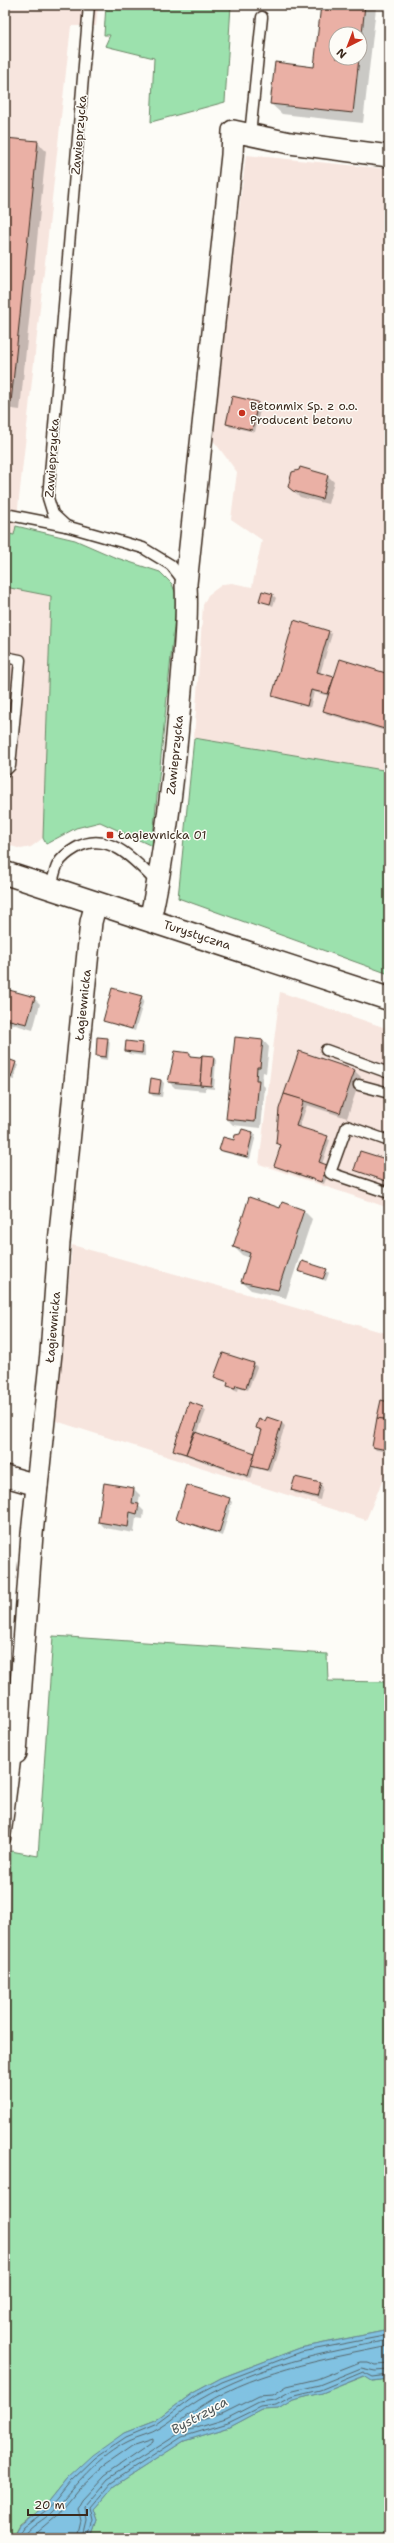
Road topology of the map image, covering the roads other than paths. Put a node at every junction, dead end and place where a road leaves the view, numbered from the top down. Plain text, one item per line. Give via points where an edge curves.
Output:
1 (89, 5) edge
2 (262, 17) dead end
3 (250, 135) junction
4 (389, 156) edge
5 (5, 514) edge
6 (66, 526) junction
7 (186, 584) junction
8 (5, 657) edge
9 (9, 731) edge
10 (5, 771) edge
11 (5, 873) edge
12 (158, 884) junction
13 (51, 888) junction
14 (96, 903) junction
15 (150, 920) junction
16 (389, 999) edge
17 (326, 1050) dead end
18 (389, 1073) edge
19 (360, 1085) dead end
20 (389, 1093) edge
21 (389, 1141) edge
22 (389, 1193) edge
23 (5, 1476) edge
24 (37, 1485) junction
25 (10, 1751) edge
26 (5, 1839) edge

1 - 6 lane, Zawieprzycka via 48,498 53,514
2 - 3 lane
3 - 4 street
3 - 7 street, Zawieprzycka via 233,131
5 - 6 lane
6 - 7 lane via 143,548 171,565
7 - 12 street, Zawieprzycka via 187,613 174,774
8 - 9 lane via 20,660
9 - 10 lane via 10,766
11 - 13 main road, Turystyczna
12 - 13 lane via 135,859 121,850 107,843 86,842 68,853 58,865
12 - 15 street, Zawieprzycka
13 - 14 main road, Turystyczna
14 - 15 main road, Turystyczna
14 - 24 street, Łagiewnicka via 89,938
15 - 16 main road, Turystyczna
17 - 18 lane
19 - 20 lane
21 - 22 lane via 347,1126 330,1172
23 - 24 street
24 - 25 street, Łagiewnicka
25 - 26 lane

